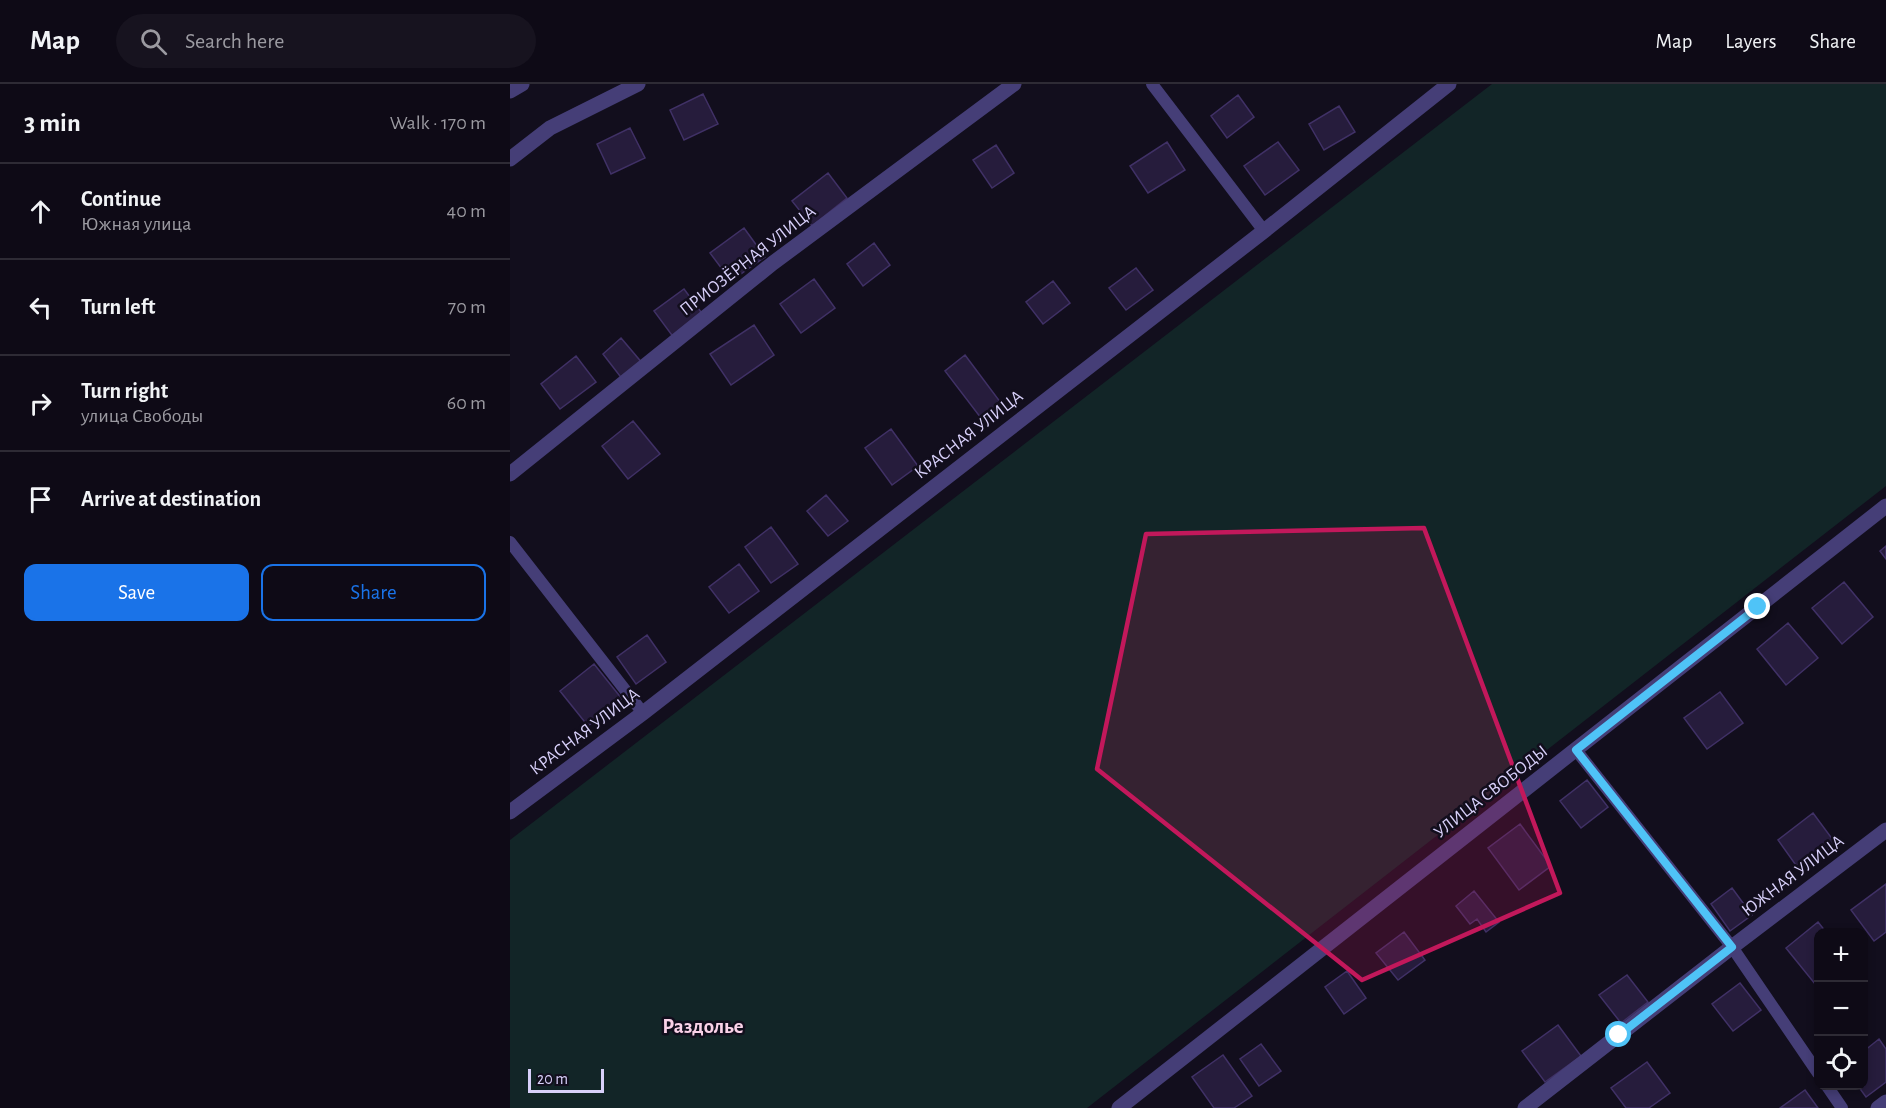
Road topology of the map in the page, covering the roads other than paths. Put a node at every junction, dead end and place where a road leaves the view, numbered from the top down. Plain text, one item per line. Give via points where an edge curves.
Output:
1 (522, 84) edge
2 (638, 84) edge
3 (1014, 84) edge
4 (1152, 84) edge
5 (1449, 84) edge
6 (510, 91) edge
7 (510, 159) edge
8 (1264, 231) junction
9 (510, 474) edge
10 (1886, 506) edge
11 (510, 542) edge
12 (643, 713) junction
13 (1576, 750) junction
14 (510, 812) edge
15 (1886, 830) edge
16 (1732, 947) junction
17 (1814, 1067) edge
18 (1830, 1090) edge
19 (1886, 1102) edge
20 (1119, 1108) edge
21 (1525, 1108) edge
22 (1842, 1108) edge
23 (1878, 1108) edge

1 - 6 street
2 - 7 street via 550,128
3 - 9 street, ПРИОЗЁРНАЯ УЛИЦА via 773,264
4 - 8 lane
5 - 8 street, КРАСНАЯ УЛИЦА
8 - 12 street, КРАСНАЯ УЛИЦА
10 - 13 street, УЛИЦА СВОБОДЫ
11 - 12 lane
12 - 14 street, КРАСНАЯ УЛИЦА
13 - 16 lane
13 - 20 street, УЛИЦА СВОБОДЫ
15 - 16 street, ЮЖНАЯ УЛИЦА
16 - 17 lane
16 - 21 street, ЮЖНАЯ УЛИЦА
18 - 22 lane
19 - 23 street

